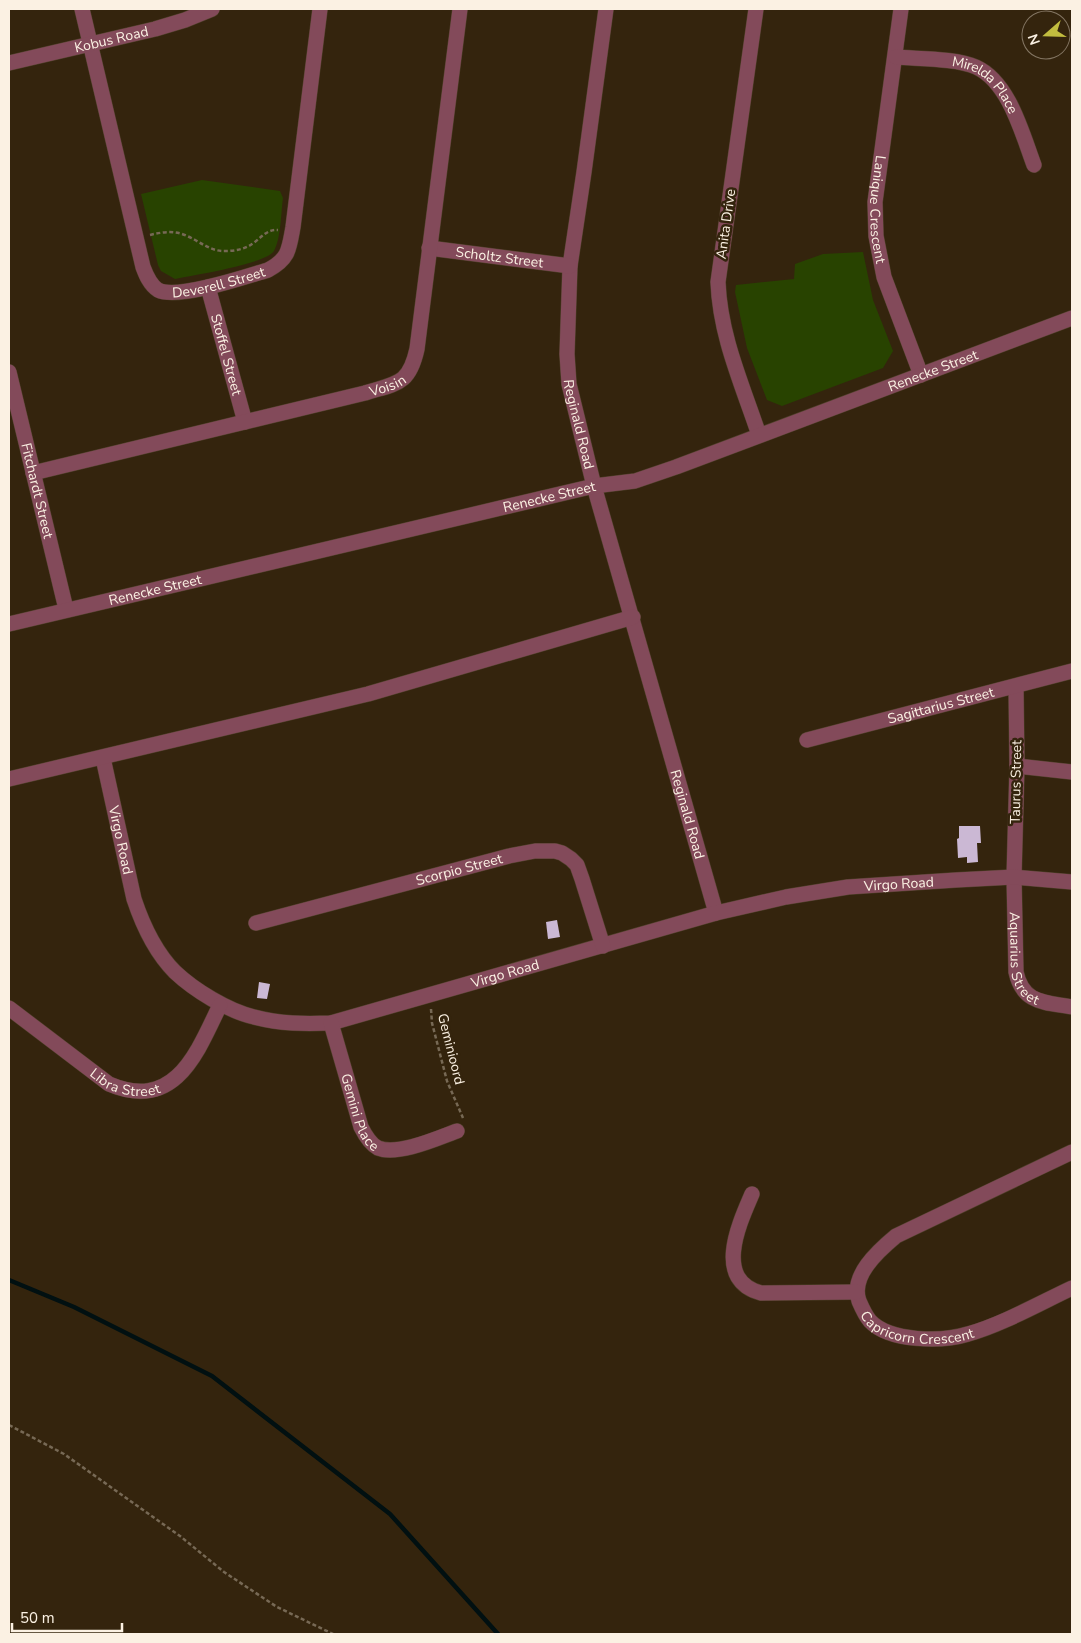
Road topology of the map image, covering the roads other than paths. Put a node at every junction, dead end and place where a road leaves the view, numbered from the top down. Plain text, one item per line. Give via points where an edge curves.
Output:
1 (82, 9) edge
2 (212, 9) edge
3 (320, 9) edge
4 (460, 9) edge
5 (606, 9) edge
6 (756, 9) edge
7 (901, 9) edge
8 (90, 44) junction
9 (896, 57) junction
10 (9, 63) edge
11 (1034, 165) dead end
12 (429, 248) junction
13 (570, 266) junction
14 (208, 287) junction
15 (1072, 318) edge
16 (9, 372) edge
17 (921, 375) junction
18 (245, 422) junction
19 (759, 435) junction
20 (33, 473) junction
21 (594, 486) junction
22 (66, 609) junction
23 (633, 616) junction
24 (9, 624) edge
25 (1072, 671) edge
26 (1016, 687) junction
27 (807, 740) dead end
28 (103, 758) junction
29 (1017, 766) junction
30 (1072, 772) edge
31 (9, 780) edge
32 (1014, 877) junction
33 (1072, 882) edge
34 (716, 913) junction
35 (256, 923) dead end
36 (603, 946) junction
37 (220, 1005) junction
38 (1072, 1007) edge
39 (9, 1008) edge
40 (331, 1023) junction
41 (457, 1131) road end
42 (1072, 1152) edge
43 (752, 1194) dead end
44 (1072, 1288) edge
45 (856, 1292) junction

1 - 8 street, Deverell Street
2 - 8 street, Kobus Road via 185,20
3 - 14 street, Deverell Street via 290,246 277,266
4 - 12 street, Voisin
5 - 13 street, Reginald Road
6 - 19 street, Anita Drive via 718,282 725,336
7 - 9 street, Lanique Crescent
8 - 10 street, Kobus Road
8 - 14 street, Deverell Street via 147,276 156,289 172,293
9 - 11 street, Mirelda Place via 952,62 975,67 988,75 1015,114
9 - 17 street, Lanique Crescent via 875,202 876,236 884,277
12 - 13 street, Scholtz Street
12 - 18 street, Voisin via 417,349 410,372 402,381
13 - 21 street, Reginald Road via 569,384
14 - 18 street, Stoffel Street
15 - 17 street, Renecke Street
16 - 20 street, Fitchardt Street
17 - 19 street, Renecke Street
18 - 20 street, Voisin
19 - 21 street, Renecke Street via 635,481
20 - 22 street, Fitchardt Street
21 - 22 street, Renecke Street
21 - 23 street, Reginald Road
22 - 24 street, Renecke Street
23 - 28 street via 368,694
23 - 34 street, Reginald Road
25 - 26 street, Sagittarius Street
26 - 27 street, Sagittarius Street
26 - 29 street, Taurus Street
28 - 31 street
28 - 37 street, Virgo Road via 141,920 175,971
29 - 30 street
29 - 32 street, Taurus Street
32 - 33 street, Virgo Road
32 - 34 street, Virgo Road via 848,887
32 - 38 street, Aquarius Street via 1018,981 1032,998
34 - 36 street, Virgo Road
35 - 36 street, Scorpio Street via 509,856 555,850 577,865
36 - 40 street, Virgo Road
37 - 39 street, Libra Street via 198,1051 185,1069 166,1086 136,1091 110,1084
37 - 40 street, Virgo Road via 252,1017 276,1021
40 - 41 street, Gemini Place via 360,1128 378,1148 389,1150 416,1146
42 - 45 street, Capricorn Crescent via 896,1236 873,1258 860,1278
43 - 45 street via 742,1216 733,1256 736,1272 748,1289 761,1293
44 - 45 street, Capricorn Crescent via 969,1334 936,1339 902,1336 883,1330 865,1314

